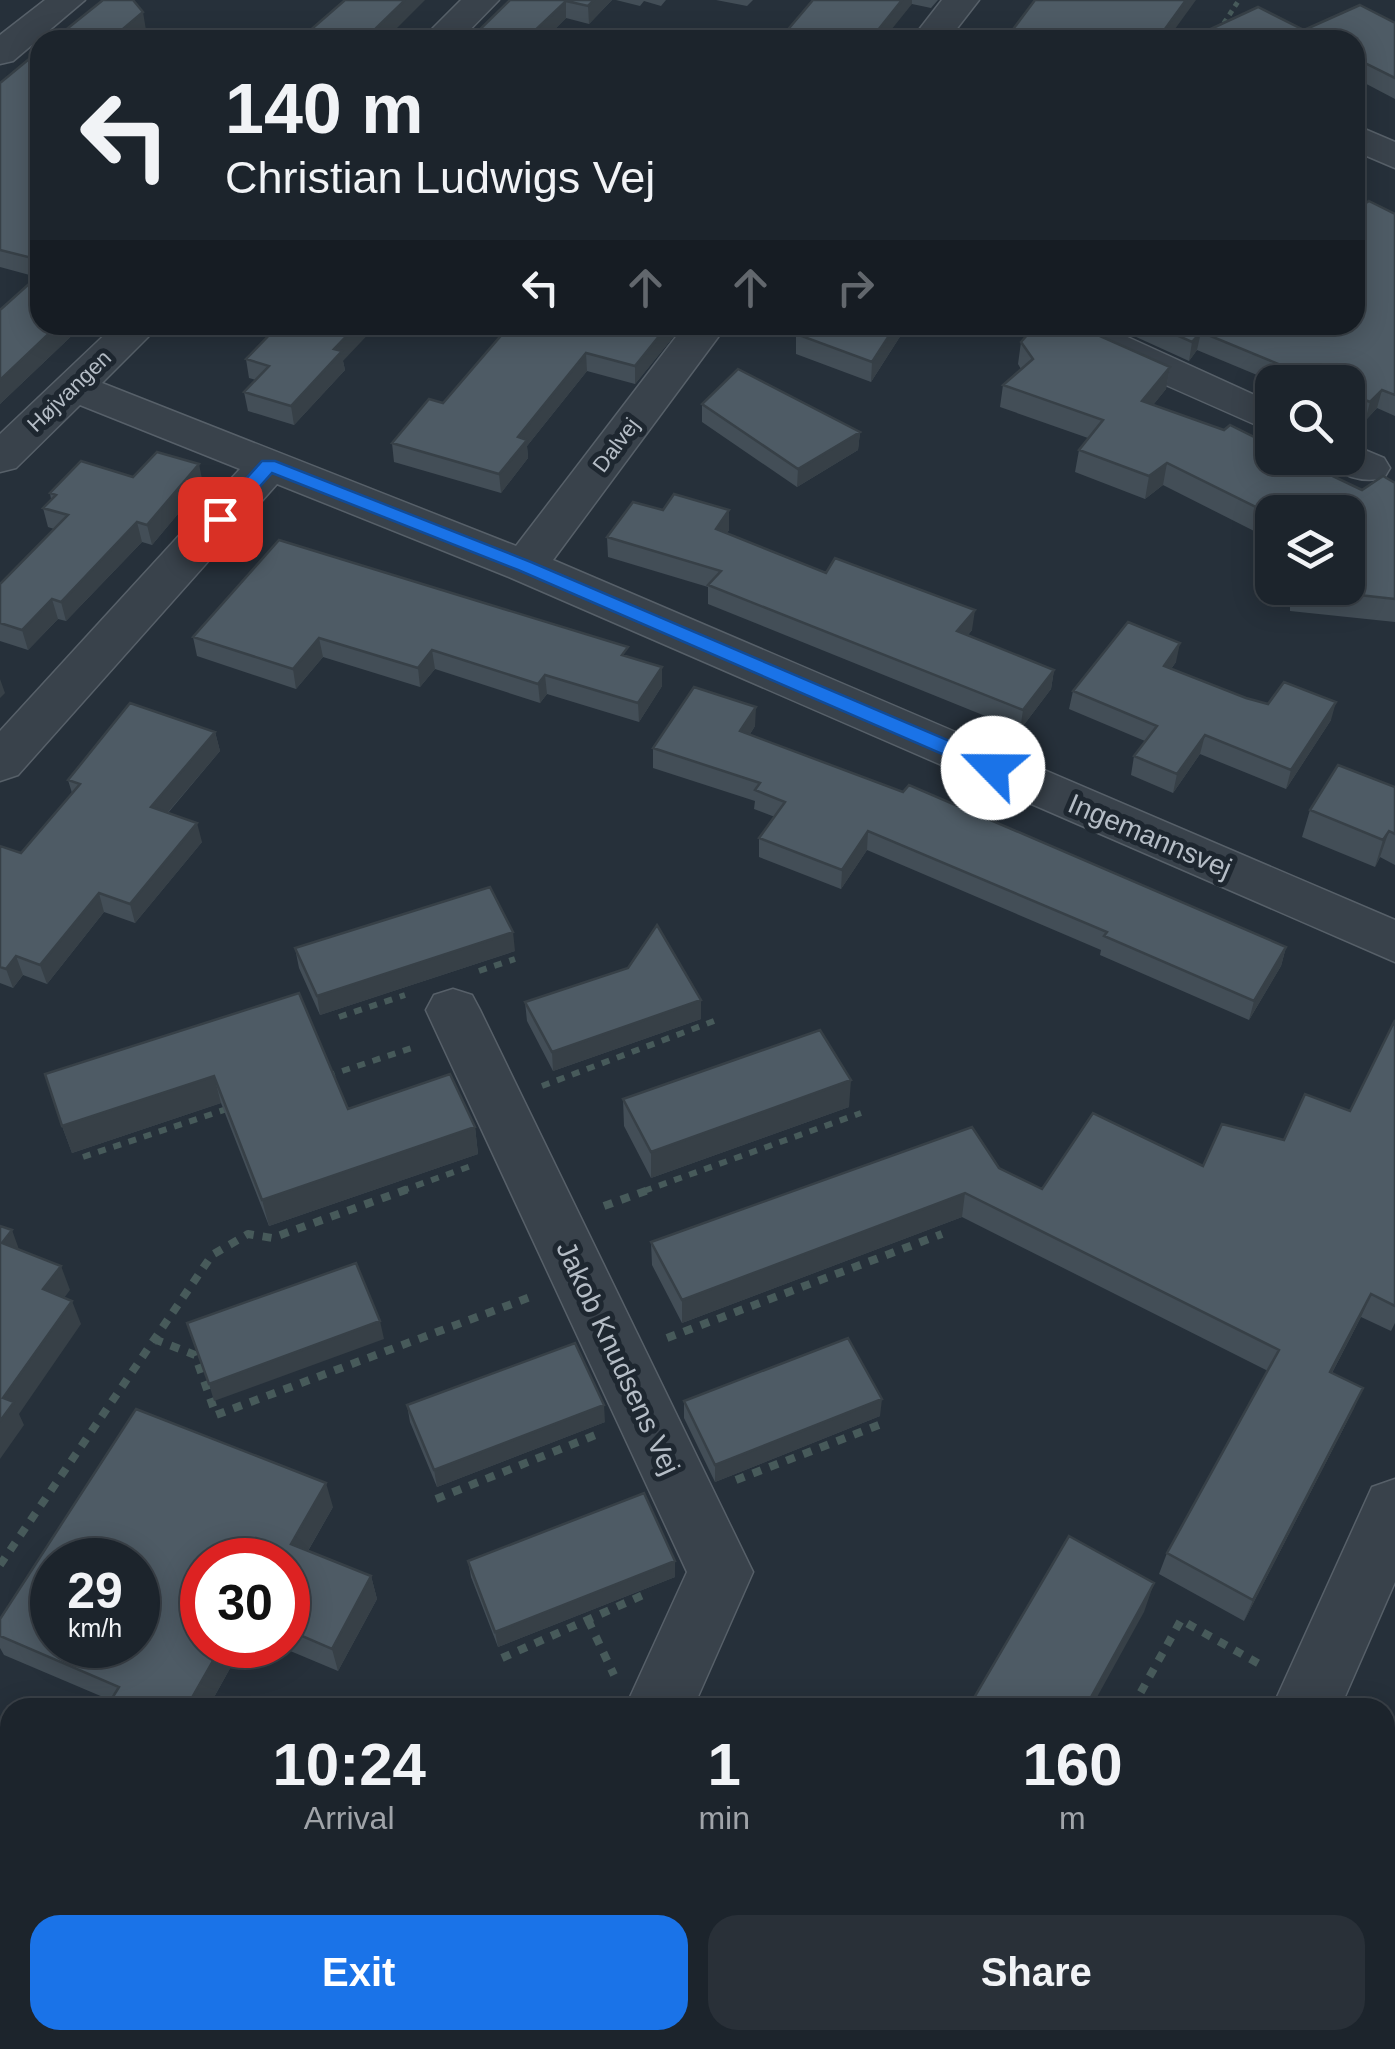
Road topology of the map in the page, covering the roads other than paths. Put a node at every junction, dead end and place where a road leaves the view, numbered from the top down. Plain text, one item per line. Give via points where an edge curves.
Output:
1 (67, 0) edge
2 (481, 0) edge
3 (960, 0) edge
4 (450, 30) edge
5 (937, 30) edge
6 (0, 53) edge
7 (1365, 141) edge
8 (1395, 157) edge
9 (129, 335) edge
10 (698, 335) edge
11 (1083, 335) edge
12 (73, 388) junction
13 (1255, 411) edge
14 (0, 458) edge
15 (269, 465) junction
16 (524, 566) junction
17 (0, 763) edge
18 (1395, 942) edge
19 (458, 1020) road end
20 (1389, 1532) edge
21 (641, 1698) edge
22 (1310, 1698) edge

1 - 6 street
2 - 4 street
3 - 5 street
7 - 8 street
9 - 12 street, Højvangen
10 - 16 street, Dalvej
11 - 13 street
12 - 14 street, Højvangen
12 - 15 street, Ingemannsvej
15 - 16 street, Ingemannsvej
15 - 17 street
16 - 18 street, Ingemannsvej
19 - 21 street, Jakob Knudsens Vej via 720,1572
20 - 22 street

